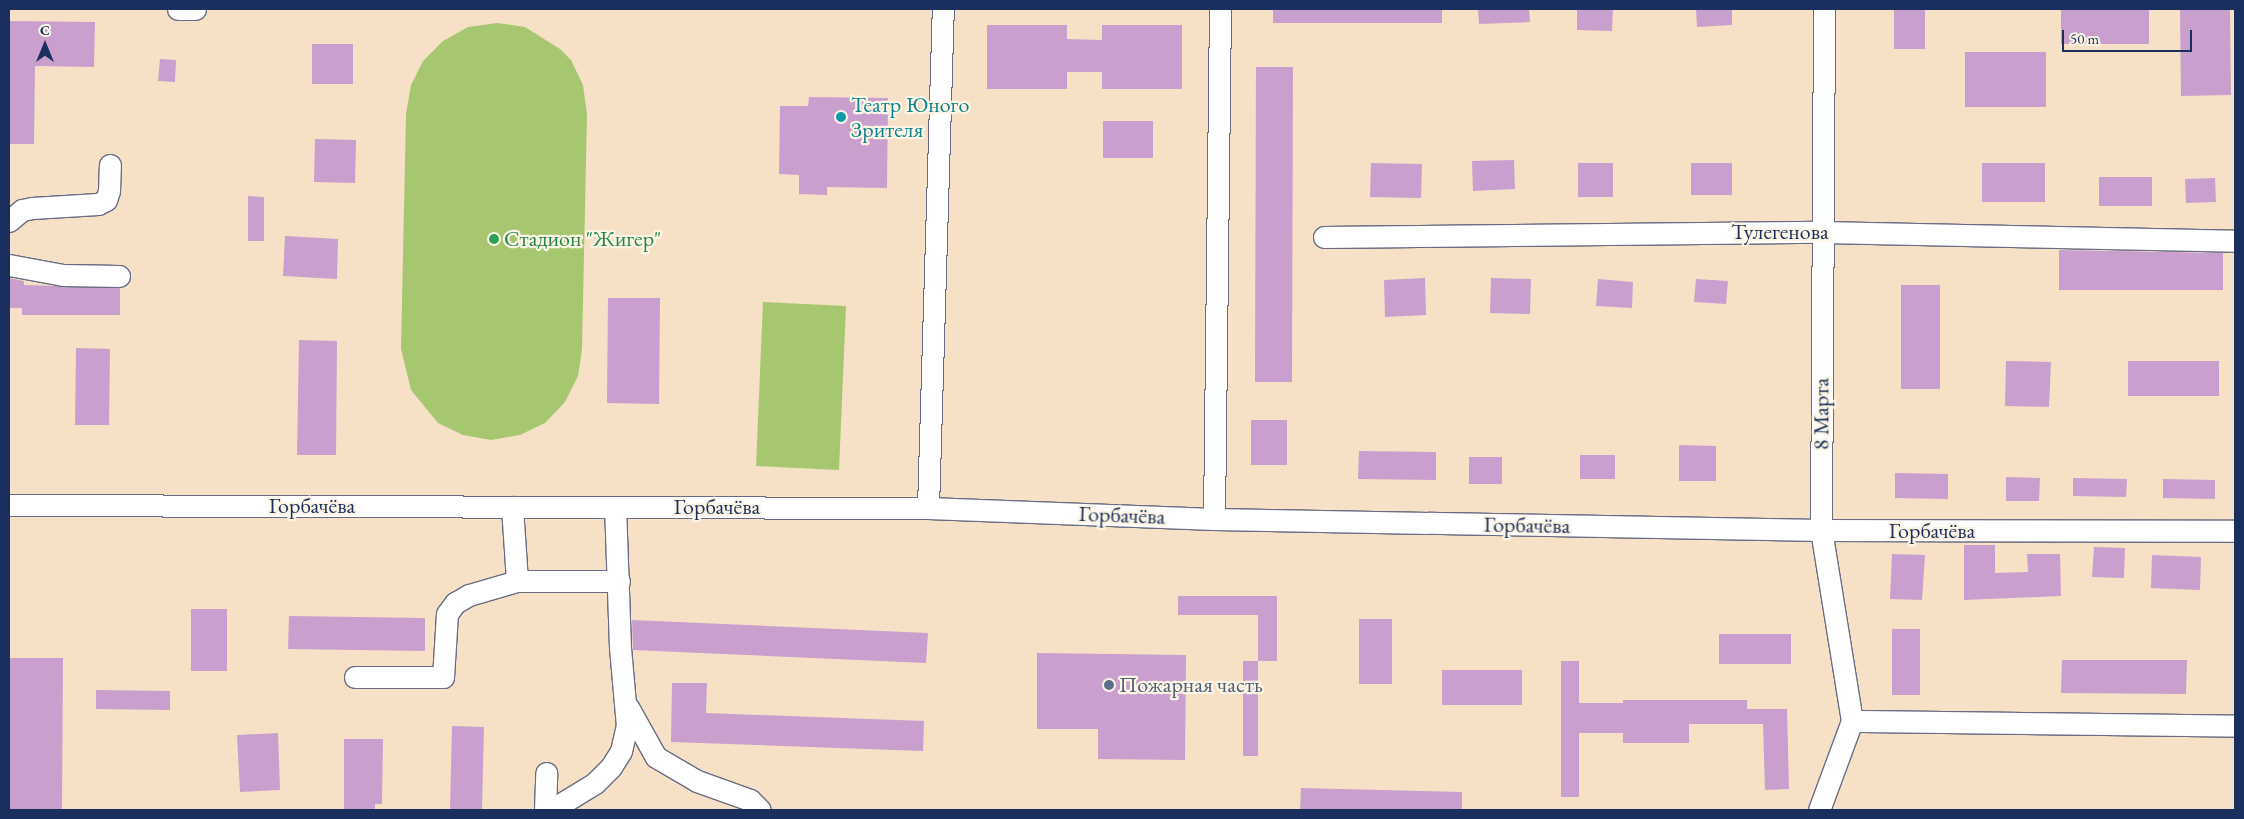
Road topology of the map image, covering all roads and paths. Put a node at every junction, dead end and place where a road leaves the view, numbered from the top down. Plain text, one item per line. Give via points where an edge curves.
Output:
1 (178, 9) edge
2 (195, 9) edge
3 (943, 9) edge
4 (1220, 9) edge
5 (1824, 9) edge
6 (110, 165) dead end
7 (9, 221) edge
8 (1821, 232) junction
9 (1324, 237) dead end
10 (2235, 240) edge
11 (9, 265) edge
12 (119, 276) dead end
13 (9, 505) edge
14 (512, 507) junction
15 (615, 507) junction
16 (928, 508) junction
17 (1214, 519) junction
18 (1822, 530) junction
19 (2235, 531) edge
20 (517, 580) junction
21 (619, 581) junction
22 (355, 677) dead end
23 (627, 705) junction
24 (1852, 721) junction
25 (2235, 726) edge
26 (546, 773) dead end
27 (545, 810) edge
28 (551, 810) edge
29 (760, 810) edge
30 (1819, 810) edge

1 - 2 street
3 - 16 street
4 - 17 street
5 - 8 street, 8 Марта
6 - 7 street via 106,200 98,204 27,209
8 - 9 street, Тулегенова
8 - 10 street, Тулегенова
8 - 18 street, 8 Марта
11 - 12 street via 64,275
13 - 14 street, Горбачёва
14 - 15 street, Горбачёва
14 - 20 street
15 - 16 street, Горбачёва
15 - 21 street
16 - 17 street, Горбачёва
17 - 18 street, Горбачёва
18 - 19 street, Горбачёва
18 - 24 street, 8 Марта
20 - 21 street
20 - 22 street via 454,603 447,614 444,629 443,677
21 - 23 street via 620,655
23 - 28 street via 627,726 621,751 611,767 596,783
23 - 29 street via 656,758 697,781 750,800
24 - 25 street
24 - 30 street, 8 Марта
26 - 27 street

